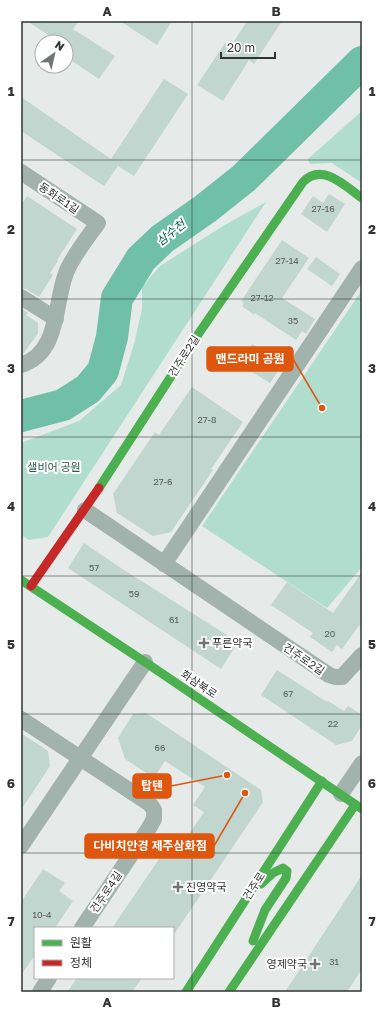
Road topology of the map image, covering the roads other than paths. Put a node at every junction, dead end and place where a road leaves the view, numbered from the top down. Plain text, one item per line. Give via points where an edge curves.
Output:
1 (21, 172) edge
2 (362, 198) edge
3 (362, 268) edge
4 (21, 297) edge
5 (56, 319) junction
6 (21, 365) edge
7 (85, 510) junction
8 (164, 564) junction
9 (21, 580) edge
10 (31, 586) junction
11 (362, 655) edge
12 (145, 662) junction
13 (21, 719) edge
14 (81, 758) junction
15 (362, 763) edge
16 (322, 781) junction
17 (342, 794) junction
18 (359, 807) edge
19 (21, 846) edge
20 (248, 895) junction
21 (83, 927) edge
22 (48, 979) edge
23 (237, 981) junction
24 (40, 992) edge
25 (186, 992) edge
26 (229, 992) edge

1 - 5 street, 동화로1길 via 98,223 66,272
2 - 7 street, 건주로2길 via 336,180 322,174 310,176 300,186 199,333
3 - 8 street
4 - 5 street
5 - 6 street via 44,348 35,358
7 - 8 street, 건주로2길
7 - 10 street
8 - 11 street, 건주로2길 via 329,675 342,677
9 - 10 street, 화삼북로
10 - 12 street, 화삼북로
12 - 14 street
12 - 16 street, 화삼북로
13 - 14 street, 건주로4길
14 - 19 street
14 - 21 street, 건주로4길 via 150,804 154,810 154,819 149,828
15 - 17 street
16 - 17 street, 화삼북로
16 - 20 street, 건주로
17 - 18 street, 화삼북로
18 - 23 street
20 - 23 street via 273,873 283,868 288,873 265,910
20 - 25 street, 건주로
22 - 24 street
23 - 26 street

